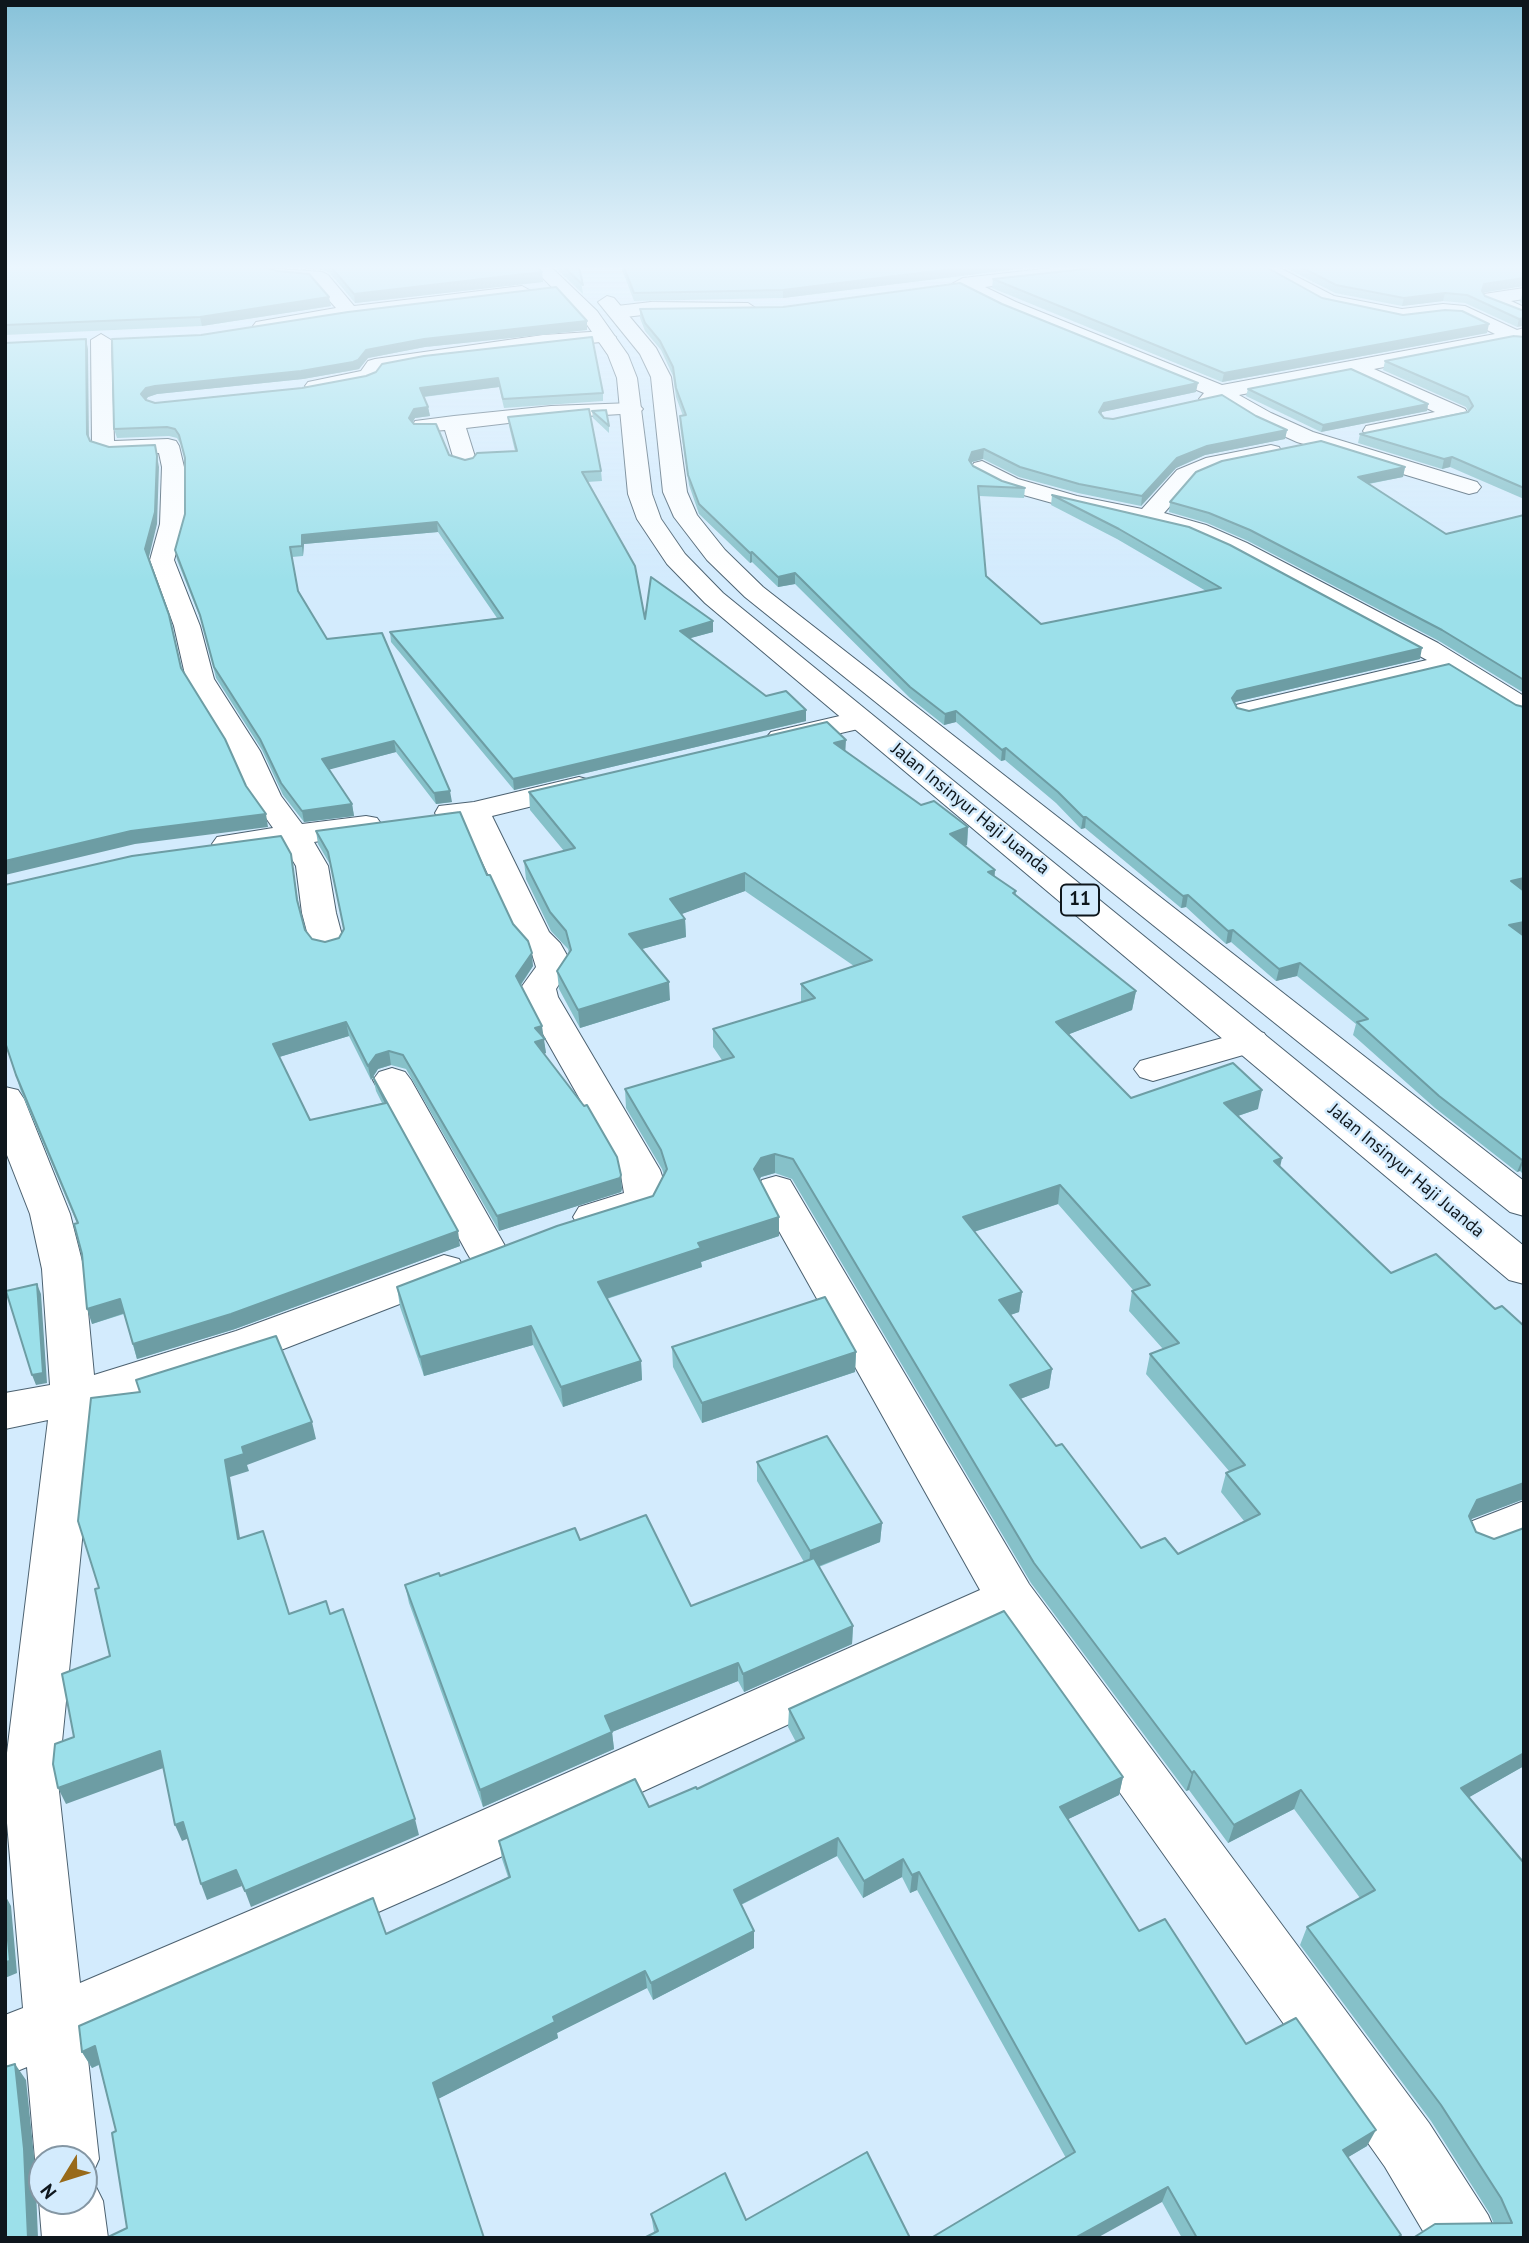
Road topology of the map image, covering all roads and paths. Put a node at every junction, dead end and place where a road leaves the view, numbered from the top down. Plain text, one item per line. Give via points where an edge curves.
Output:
1 (97, 372) edge
2 (370, 372) edge
3 (625, 372) edge
4 (658, 372) edge
5 (1170, 372) edge
6 (1328, 372) edge
7 (1363, 372) edge
8 (290, 390) edge
9 (1220, 392) junction
10 (1190, 403) edge
11 (632, 409) junction
12 (454, 422) junction
13 (423, 426) edge
14 (1320, 443) junction
15 (464, 460) edge
16 (982, 468) edge
17 (1469, 487) dead end
18 (1155, 519) junction
19 (1451, 663) junction
20 (1524, 708) edge
21 (1246, 711) edge
22 (861, 720) junction
23 (754, 745) edge
24 (607, 779) edge
25 (474, 811) junction
26 (294, 835) junction
27 (201, 848) edge
28 (327, 943) edge
29 (1251, 1041) junction
30 (1153, 1069) dead end
31 (392, 1080) dead end
32 (5, 1098) edge
33 (776, 1190) dead end
34 (1524, 1202) edge
35 (521, 1241) junction
36 (1524, 1269) edge
37 (73, 1398) junction
38 (5, 1410) edge
39 (1011, 1599) junction
40 (30, 2034) edge
41 (62, 2145) edge
42 (73, 2215) edge
43 (75, 2238) edge
44 (1465, 2238) edge

1 - 26 main road via 103,445 168,446 173,467 172,524 162,560 187,626 200,679 245,751 266,797
2 - 8 main road via 360,378
3 - 11 main road, Jalan Insinyur Haji Juanda / 11
4 - 34 main road, Jalan Insinyur Haji Juanda / 11 via 680,504 716,555 754,592
5 - 9 main road
6 - 9 main road
7 - 14 main road via 1457,414
9 - 10 main road
9 - 14 main road via 1263,418
11 - 12 main road
11 - 22 main road, Jalan Insinyur Haji Juanda / 11 via 644,506 676,559 715,598
12 - 13 main road
12 - 15 main road
14 - 17 main road
14 - 18 main road via 1214,463 1195,471 1176,484
16 - 18 main road via 1023,488
18 - 19 main road via 1197,530 1301,579
19 - 20 main road
19 - 21 main road
22 - 23 main road
22 - 29 main road, Jalan Insinyur Haji Juanda / 11
24 - 25 main road
25 - 26 main road
25 - 35 main road via 534,936 551,957 553,967 538,989 540,996 640,1170 645,1189 639,1203
26 - 27 main road
26 - 28 main road via 312,866
29 - 30 main road
29 - 36 main road, Jalan Insinyur Haji Juanda / 11
31 - 35 main road
32 - 37 main road via 50,1214 63,1269
33 - 39 main road
35 - 37 main road via 252,1343
37 - 38 main road
37 - 40 main road via 31,1782 40,1903
39 - 40 main road via 424,1864
39 - 44 main road via 1407,2145
40 - 41 main road
42 - 43 main road

